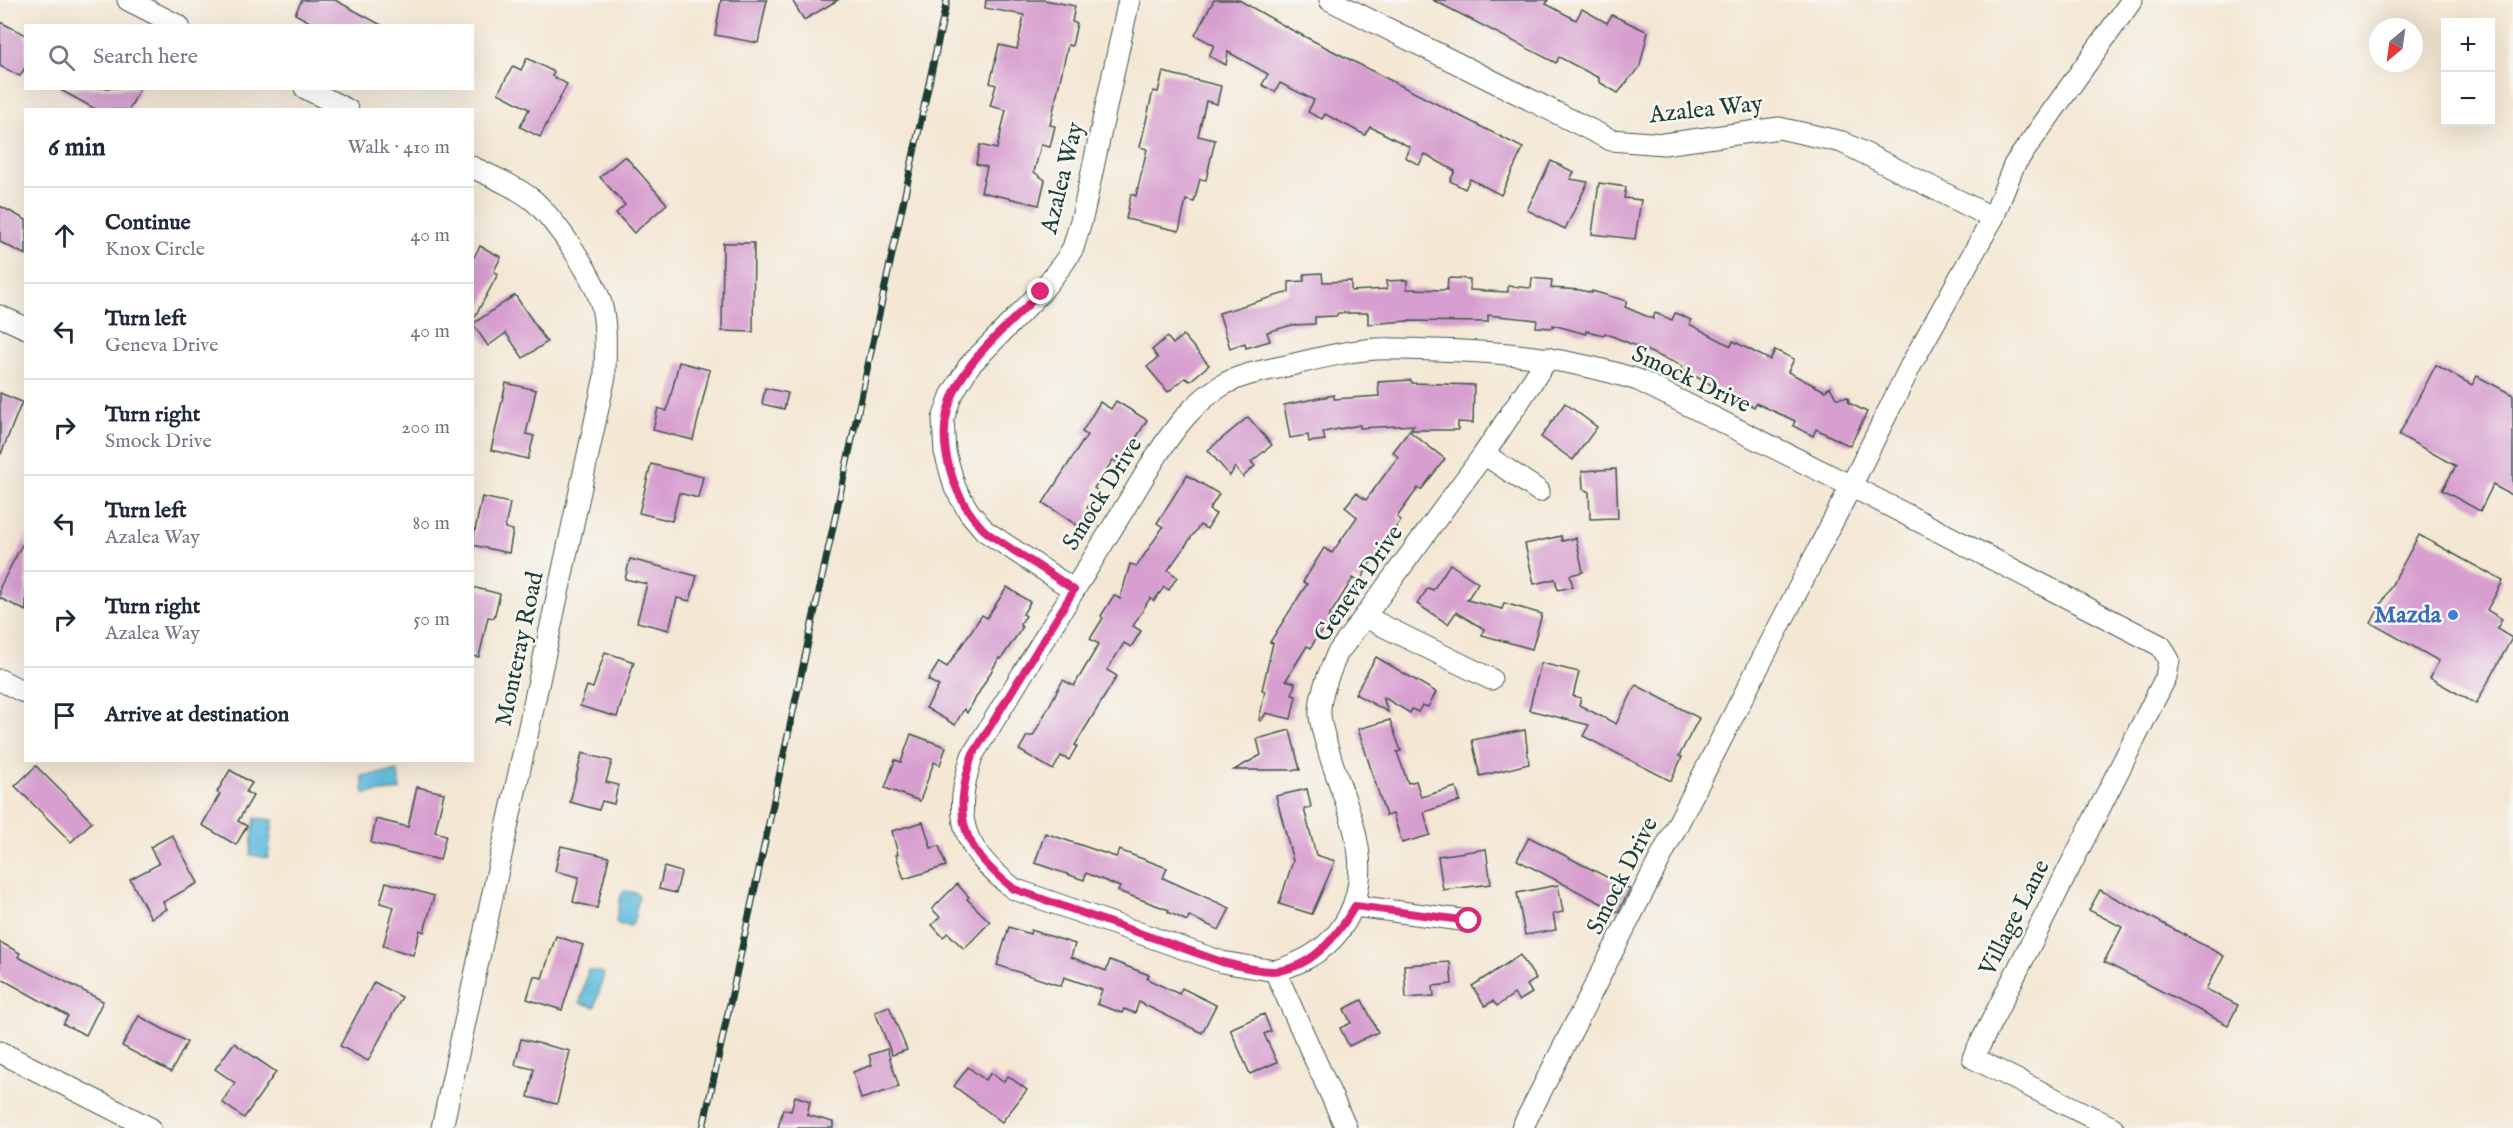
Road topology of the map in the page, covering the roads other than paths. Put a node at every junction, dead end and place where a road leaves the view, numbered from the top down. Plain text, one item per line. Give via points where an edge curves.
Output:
1 (128, 0) edge
2 (1129, 0) edge
3 (1330, 0) edge
4 (2132, 0) edge
5 (175, 24) edge
6 (308, 90) edge
7 (339, 108) edge
8 (474, 168) edge
9 (1993, 218) junction
10 (0, 316) edge
11 (24, 327) edge
12 (1548, 358) junction
13 (1484, 454) junction
14 (1851, 486) junction
15 (1539, 491) dead end
16 (1074, 590) junction
17 (1365, 617) junction
18 (2169, 660) joint
19 (1491, 679) dead end
20 (0, 680) edge
21 (24, 692) edge
22 (1355, 906) junction
23 (1469, 921) dead end
24 (1275, 971) junction
25 (0, 1052) edge
26 (150, 1128) edge
27 (442, 1128) edge
28 (1346, 1128) edge
29 (1522, 1128) edge
30 (2113, 1128) edge

1 - 5 street
2 - 16 street, Azalea Way via 1073,248 1041,292 969,366 951,396 944,419 945,452 955,488 969,512 985,531
3 - 9 street, Azalea Way via 1611,140 1664,144 1779,128 1842,142
4 - 9 street via 2014,165
6 - 7 street
8 - 27 street, Monteray Road via 533,201 590,277 602,307 605,376
9 - 14 street via 1912,363
10 - 11 street
12 - 13 street, Geneva Drive
12 - 14 street, Smock Drive via 1638,380
12 - 16 street, Smock Drive via 1500,352 1375,349 1332,355 1223,384 1178,424
13 - 15 street
13 - 17 street, Geneva Drive
14 - 18 street, Smock Drive via 2161,646
14 - 29 street, Smock Drive
16 - 24 street, Smock Drive via 972,756 961,807 964,828 991,871 1014,889 1222,962
17 - 19 street
17 - 22 street, Geneva Drive via 1337,654 1320,713 1356,835 1360,882
18 - 30 street, Village Lane via 2166,677 1973,1058
20 - 21 street
22 - 23 street
22 - 24 street, Geneva Drive via 1339,932 1320,951 1299,964
24 - 28 street
25 - 26 street

